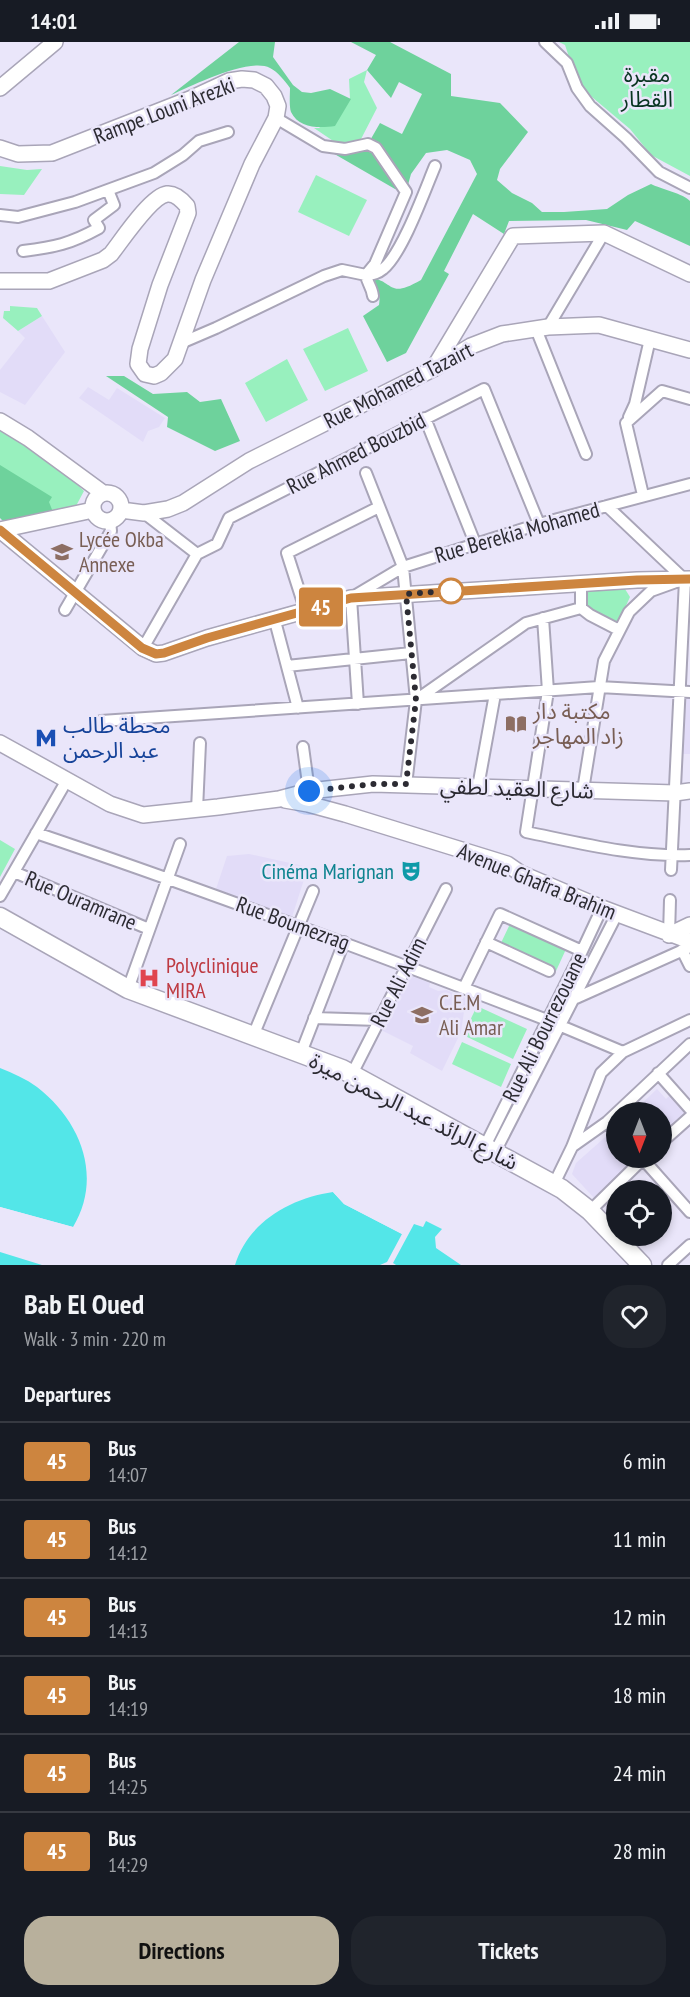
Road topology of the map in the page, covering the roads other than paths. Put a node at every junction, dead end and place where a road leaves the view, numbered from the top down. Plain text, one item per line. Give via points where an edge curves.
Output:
1 (55, 42) edge
2 (545, 42) edge
3 (0, 88) edge
4 (276, 118) junction
5 (228, 132) dead end
6 (0, 148) edge
7 (435, 166) dead end
8 (690, 188) edge
9 (108, 190) junction
10 (0, 215) edge
11 (604, 233) junction
12 (23, 251) dead end
13 (366, 274) junction
14 (690, 274) edge
15 (0, 280) edge
16 (373, 296) dead end
17 (542, 328) junction
18 (650, 339) junction
19 (181, 343) junction
20 (690, 350) edge
21 (433, 369) junction
22 (690, 399) edge
23 (425, 418) junction
24 (0, 421) edge
25 (626, 422) junction
26 (586, 454) dead end
27 (366, 473) dead end
28 (690, 484) edge
29 (103, 493) junction
30 (643, 495) junction
31 (607, 506) junction
32 (379, 507) junction
33 (93, 510) junction
34 (121, 510) junction
35 (144, 513) junction
36 (110, 521) junction
37 (539, 524) junction
38 (0, 530) edge
39 (475, 543) junction
40 (196, 554) junction
41 (403, 567) junction
42 (687, 579) edge
43 (637, 580) junction
44 (581, 585) junction
45 (75, 593) junction
46 (406, 594) junction
47 (351, 598) junction
48 (640, 602) junction
49 (581, 608) junction
50 (65, 610) dead end
51 (306, 612) junction
52 (543, 618) junction
53 (275, 621) junction
54 (619, 630) junction
55 (686, 639) edge
56 (142, 648) junction
57 (411, 653) junction
58 (355, 658) junction
59 (287, 666) junction
60 (599, 687) junction
61 (548, 691) junction
62 (685, 692) edge
63 (495, 694) junction
64 (416, 700) junction
65 (358, 704) junction
66 (298, 708) junction
67 (101, 721) dead end
68 (200, 742) dead end
69 (0, 743) edge
70 (303, 747) dead end
71 (67, 780) junction
72 (406, 784) junction
73 (478, 787) junction
74 (533, 788) junction
75 (583, 790) junction
76 (309, 791) junction
77 (683, 792) edge
78 (279, 799) junction
79 (197, 810) junction
80 (36, 833) junction
81 (180, 843) dead end
82 (690, 855) edge
83 (671, 856) junction
84 (671, 870) dead end
85 (14, 872) junction
86 (168, 877) junction
87 (446, 889) dead end
88 (313, 891) dead end
89 (0, 896) edge
90 (670, 900) dead end
91 (602, 908) junction
92 (617, 914) junction
93 (0, 917) edge
94 (299, 925) junction
95 (690, 925) edge
96 (149, 929) junction
97 (669, 935) junction
98 (344, 942) junction
99 (486, 942) junction
100 (687, 946) edge
101 (582, 951) junction
102 (406, 966) junction
103 (690, 966) edge
104 (549, 971) dead end
105 (464, 988) junction
106 (128, 989) junction
107 (576, 998) junction
108 (315, 1018) junction
109 (379, 1020) junction
110 (547, 1020) junction
111 (690, 1020) edge
112 (561, 1026) junction
113 (253, 1036) junction
114 (690, 1044) edge
115 (623, 1052) junction
116 (301, 1053) junction
117 (658, 1073) junction
118 (352, 1074) junction
119 (628, 1102) edge
120 (690, 1109) edge
121 (690, 1116) edge
122 (606, 1123) edge
123 (672, 1133) edge
124 (572, 1147) junction
125 (490, 1149) junction
126 (633, 1168) edge
127 (652, 1168) edge
128 (554, 1184) junction
129 (590, 1211) junction
130 (690, 1212) edge
131 (606, 1227) edge
132 (690, 1245) edge
133 (625, 1246) joint
134 (629, 1265) edge
135 (642, 1265) edge
136 (668, 1265) edge

1 - 3 street
2 - 8 street via 567,63 590,106 659,172
4 - 6 street, Rampe Louni Arezki via 278,106 266,86 242,79 52,153 18,154
4 - 13 street via 323,146 345,149 368,144 376,148 406,192 375,264
4 - 19 street via 203,280
5 - 9 street via 199,141 154,173
7 - 13 street via 391,261 376,274
9 - 10 street via 18,217
9 - 12 street via 114,205 94,220 99,228 67,243
11 - 14 street
11 - 17 street
11 - 21 street via 513,236
13 - 16 street
13 - 19 street via 342,270 324,276
15 - 19 street via 50,281 103,260 152,203 161,196 176,196 188,206 188,213 160,285 138,364 145,374 161,373 175,358
17 - 18 street, Rue Mohamed Tazairt via 599,325
17 - 21 street, Rue Mohamed Tazairt via 502,334 471,346
17 - 26 street
18 - 20 street, Rue Mohamed Tazairt
18 - 25 street via 635,404
21 - 35 street, Rue Mohamed Tazairt via 249,461 183,503
22 - 25 street via 662,391
23 - 37 street, Rue Ahmed Bouzbid via 484,388
23 - 39 street
23 - 40 street, Rue Ahmed Bouzbid via 229,518 217,544
24 - 29 street
25 - 30 street
27 - 32 street
28 - 30 street, Rue Berekia Mohamed
29 - 33 street via 95,499
29 - 34 street via 118,497
30 - 31 street, Rue Berekia Mohamed
31 - 37 street, Rue Berekia Mohamed
31 - 42 street
32 - 41 street
32 - 51 street via 287,554
33 - 36 street via 101,520
33 - 38 street
34 - 35 street, Rue Mohamed Tazairt
34 - 36 street
35 - 40 street
36 - 45 street via 111,531
37 - 39 street, Rue Berekia Mohamed
38 - 45 street
39 - 41 street, Rue Berekia Mohamed
40 - 56 street
41 - 46 street
41 - 47 street, Rue Berekia Mohamed
42 - 43 street
42 - 48 street via 651,591
42 - 55 street
43 - 44 street
43 - 48 street
44 - 46 street
44 - 49 street
45 - 50 street
45 - 56 street
46 - 47 street
46 - 57 street
47 - 51 street
47 - 58 street
48 - 54 street
49 - 52 street
49 - 54 street
51 - 53 street
52 - 61 street
52 - 64 street via 526,623
53 - 56 street via 164,653
53 - 59 street
54 - 60 street via 604,661
55 - 62 street
57 - 58 street
57 - 64 street
58 - 59 street
58 - 65 street
59 - 66 street
60 - 61 street
60 - 62 street
60 - 75 street
61 - 63 street
61 - 74 street
62 - 77 street
63 - 64 street
63 - 73 street
64 - 65 street
64 - 72 street
65 - 66 street
66 - 67 street
68 - 79 street
69 - 71 street
70 - 76 street
71 - 79 street via 119,808 143,814
71 - 80 street
72 - 73 street, شارع العقيد لطفي
72 - 76 street, شارع العقيد لطفي
73 - 74 street, شارع العقيد لطفي
74 - 75 street, شارع العقيد لطفي
74 - 83 street via 526,832 628,852
75 - 77 street, شارع العقيد لطفي
76 - 78 street, شارع العقيد لطفي
77 - 83 street
78 - 79 street
78 - 91 street, Avenue Ghafra Brahim via 308,804 507,864
80 - 85 street
80 - 86 street, Rue Boumezrag
81 - 86 street
82 - 83 street
83 - 84 street
85 - 89 street
85 - 96 street, Rue Ouramrane
86 - 94 street, Rue Boumezrag
86 - 96 street
87 - 102 street, Rue Ali Adim
88 - 94 street
90 - 97 street
91 - 92 street, Avenue Ghafra Brahim
91 - 101 street, Rue Ali Bourrezouane
92 - 97 street, Avenue Ghafra Brahim
92 - 107 street
93 - 106 main road, شارع الرائد عبد الرحمن ميرة
94 - 98 street, Rue Boumezrag
94 - 113 street
95 - 97 street
96 - 106 street
97 - 100 street, Avenue Ghafra Brahim
98 - 102 street, Rue Boumezrag
98 - 108 street
99 - 101 street via 500,914
99 - 104 street
99 - 105 street
100 - 103 street
100 - 107 street
101 - 110 street, Rue Ali Bourrezouane
102 - 105 street, Rue Boumezrag
102 - 109 street, Rue Ali Adim
105 - 110 street, Rue Boumezrag
106 - 113 main road, شارع الرائد عبد الرحمن ميرة
107 - 112 street
108 - 109 street
108 - 116 street
109 - 118 street, Rue Ali Adim
110 - 125 street, Rue Ali Bourrezouane
111 - 115 street
112 - 115 street
112 - 125 street
113 - 116 main road, شارع الرائد عبد الرحمن ميرة
114 - 117 street
115 - 124 street via 601,1073
116 - 118 main road, شارع الرائد عبد الرحمن ميرة
117 - 119 street
117 - 120 street
118 - 125 main road, شارع الرائد عبد الرحمن ميرة
121 - 123 street
122 - 124 street
124 - 128 street
125 - 128 main road, شارع الرائد عبد الرحمن ميرة
126 - 129 street
127 - 130 street
128 - 129 main road, شارع الرائد عبد الرحمن ميرة
129 - 131 main road, شارع الرائد عبد الرحمن ميرة
132 - 136 street
133 - 134 main road
133 - 135 main road, شارع الرائد عبد الرحمن ميرة

